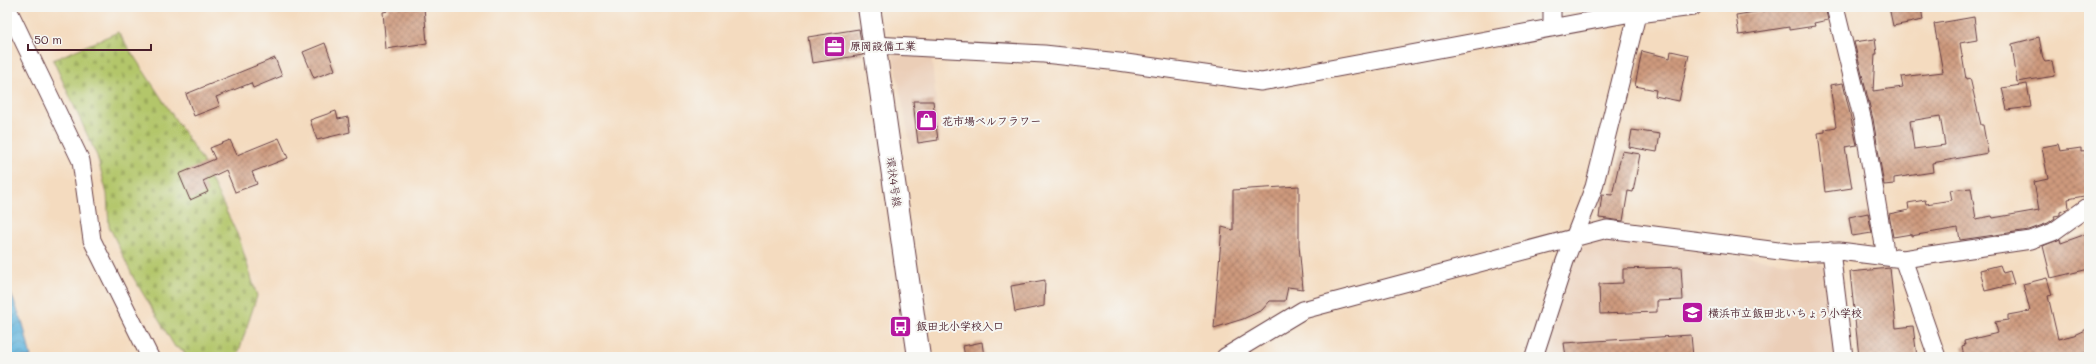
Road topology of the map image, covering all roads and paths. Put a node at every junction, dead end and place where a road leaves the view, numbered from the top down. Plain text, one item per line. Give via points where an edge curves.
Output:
1 (7, 7) edge
2 (869, 7) edge
3 (1552, 7) edge
4 (1693, 7) edge
5 (1835, 7) edge
6 (1638, 10) edge
7 (1552, 28) junction
8 (874, 45) junction
9 (2089, 206) edge
10 (1575, 237) junction
11 (1831, 251) junction
12 (1895, 258) junction
13 (150, 357) edge
14 (919, 357) edge
15 (1225, 357) edge
16 (1534, 357) edge
17 (1844, 357) edge
18 (1937, 357) edge

1 - 13 street via 81,161 92,240
2 - 8 main road, 環状4号線
3 - 7 street
4 - 6 street via 1646,13
5 - 12 street
6 - 7 street
6 - 10 street via 1594,188
7 - 8 street via 1261,82 1044,54
8 - 14 main road, 環状4号線
9 - 12 street via 2053,232 2031,240
10 - 11 street via 1607,229 1794,252
10 - 15 street via 1303,310
10 - 16 street
11 - 12 street
11 - 17 street
12 - 18 street

